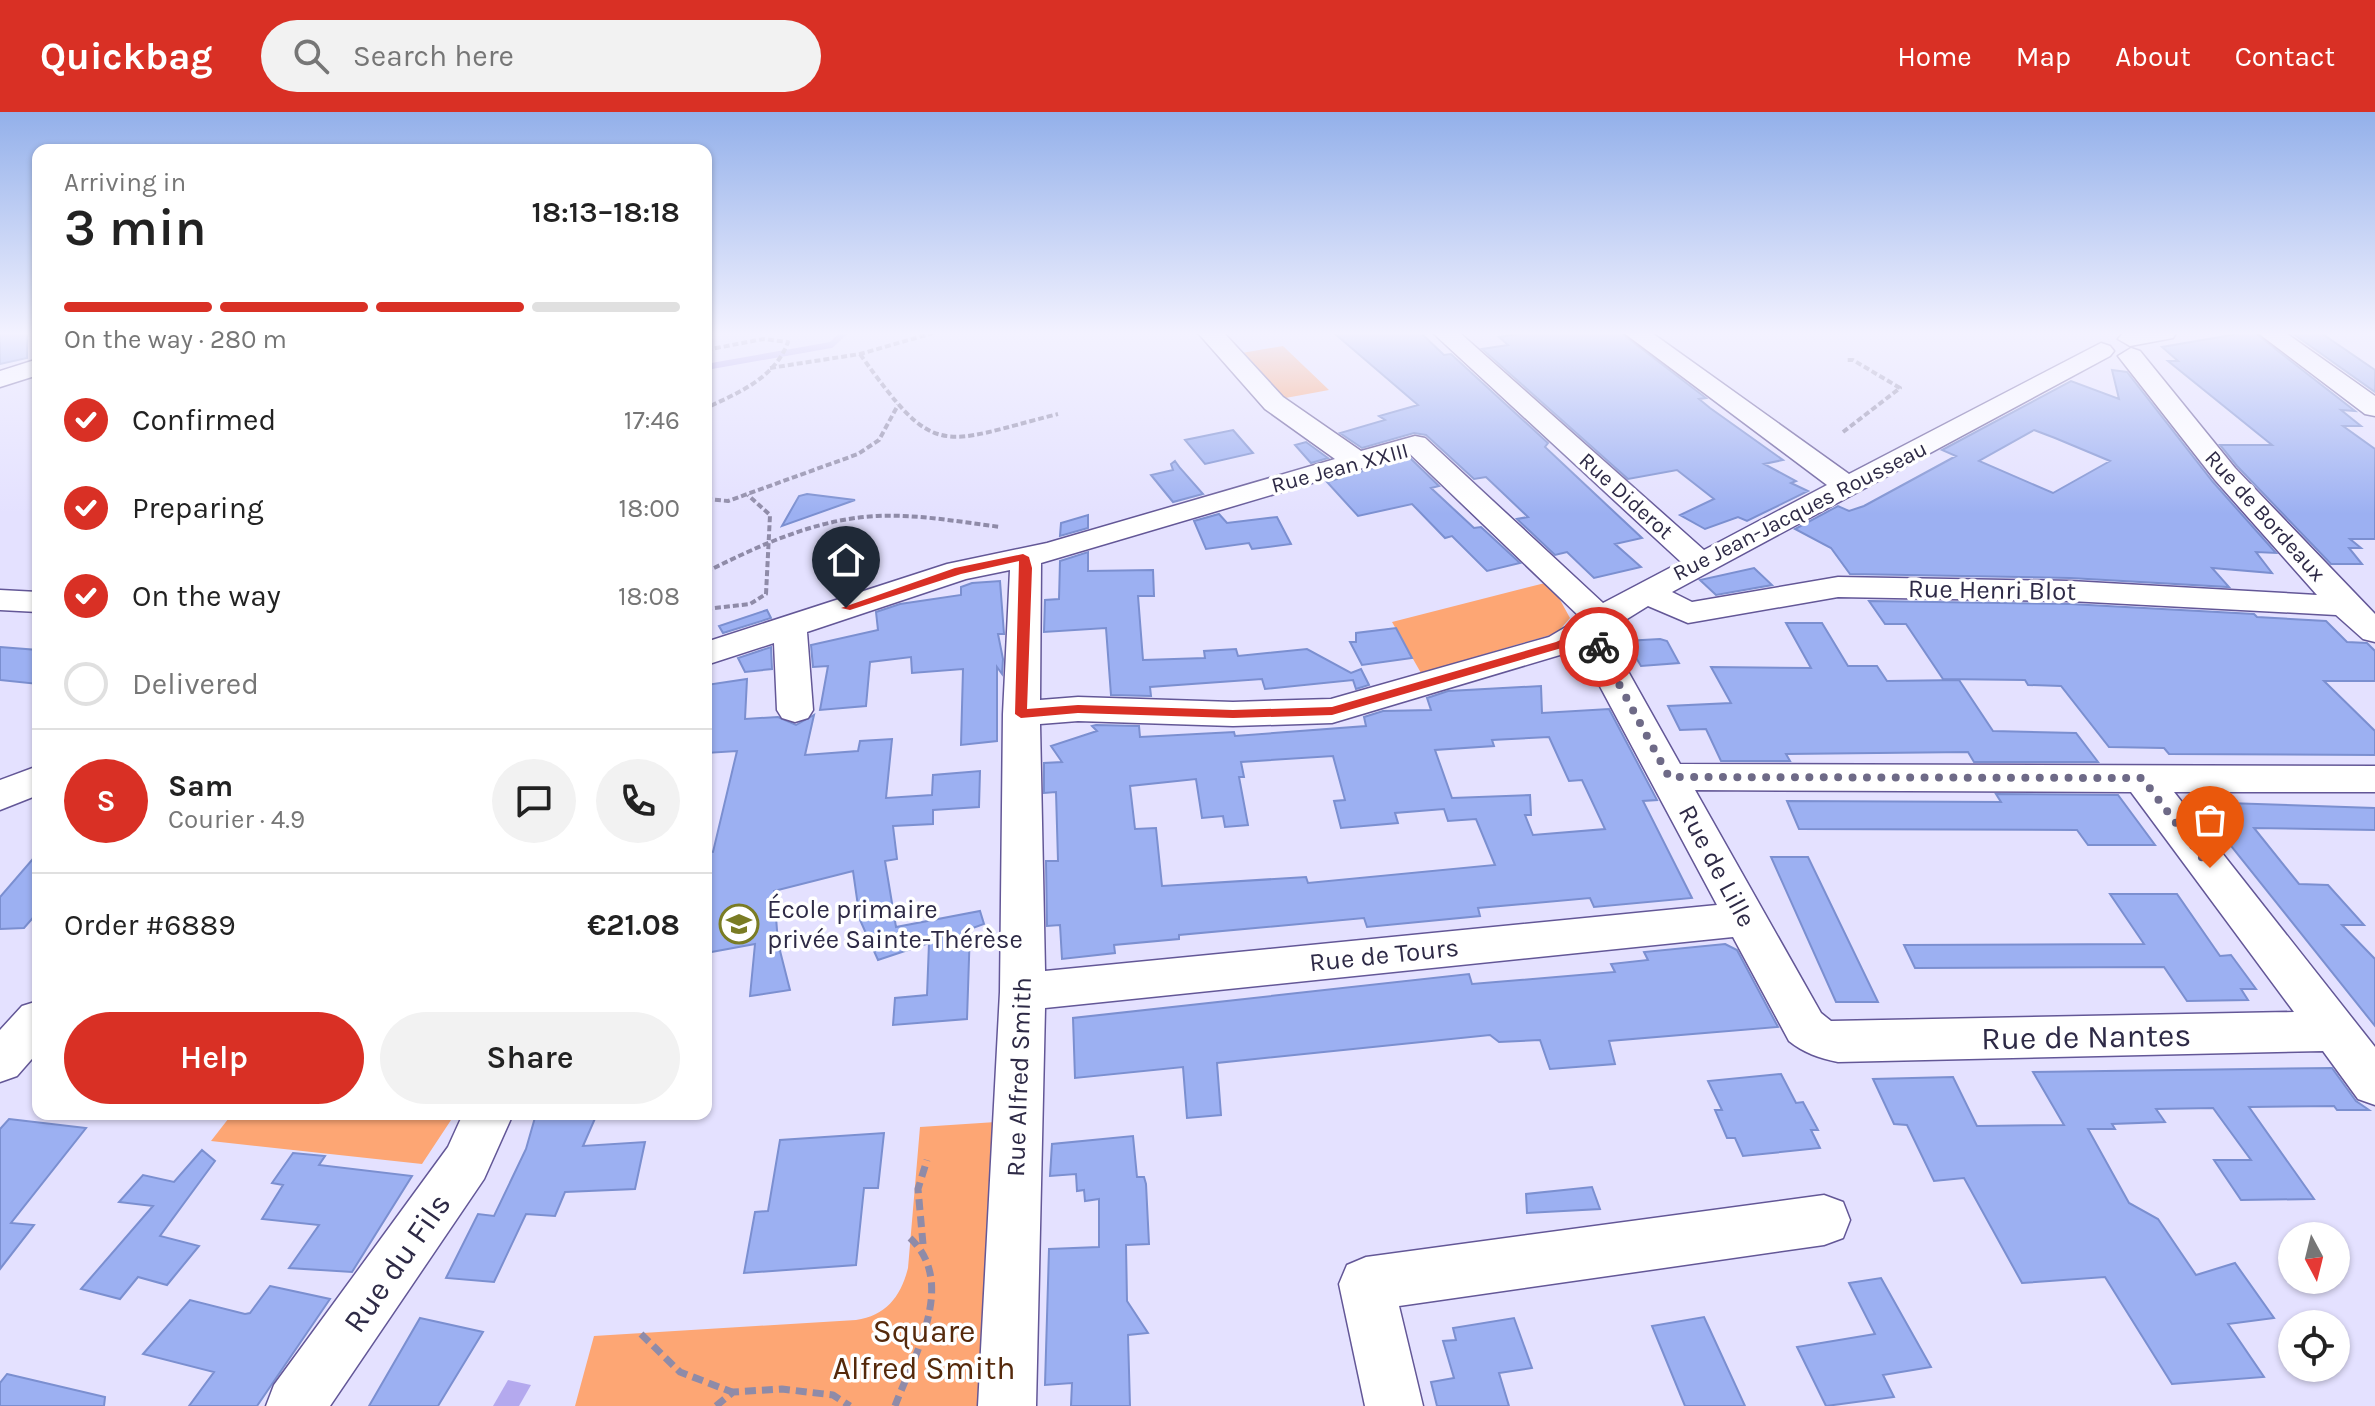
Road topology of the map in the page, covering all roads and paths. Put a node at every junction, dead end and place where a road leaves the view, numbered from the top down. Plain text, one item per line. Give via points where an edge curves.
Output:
1 (736, 393) edge
2 (889, 393) edge
3 (1265, 393) edge
4 (1512, 393) edge
5 (1719, 393) edge
6 (1893, 393) edge
7 (2003, 393) edge
8 (2165, 393) edge
9 (2355, 393) edge
10 (712, 405) edge
11 (898, 405) junction
12 (2375, 408) edge
13 (1058, 414) dead end
14 (1843, 432) dead end
15 (1357, 461) junction
16 (1848, 487) junction
17 (747, 494) junction
18 (712, 500) edge
19 (1001, 527) dead end
20 (771, 543) junction
21 (1023, 557) junction
22 (1699, 562) junction
23 (712, 569) edge
24 (1646, 592) junction
25 (0, 600) edge
26 (32, 602) edge
27 (2345, 606) junction
28 (712, 608) edge
29 (1594, 624) junction
30 (790, 626) junction
31 (2375, 632) edge
32 (712, 652) edge
33 (795, 710) dead end
34 (1021, 714) junction
35 (1669, 777) junction
36 (2142, 778) junction
37 (2375, 779) edge
38 (32, 782) edge
39 (0, 796) edge
40 (1745, 919) junction
41 (1023, 992) junction
42 (32, 1027) edge
43 (2335, 1031) junction
44 (1838, 1042) joint
45 (0, 1062) edge
46 (2375, 1084) edge
47 (485, 1120) edge
48 (927, 1160) dead end
49 (1824, 1220) dead end
50 (910, 1238) dead end
51 (923, 1245) junction
52 (641, 1334) dead end
53 (733, 1392) junction
54 (295, 1406) edge
55 (716, 1406) edge
56 (850, 1406) edge
57 (895, 1406) edge
58 (1007, 1406) edge
59 (1394, 1406) edge

1 - 10 path
2 - 11 path
3 - 15 street
4 - 22 street, Rue Diderot
5 - 16 street
6 - 14 path
7 - 16 street, Rue Jean-Jacques Rousseau
8 - 27 street, Rue de Bordeaux via 2225,474
9 - 12 street
11 - 13 path via 935,436 960,436
11 - 17 path via 879,440 858,454
15 - 21 street, Rue Jean XXIII
15 - 29 street, Rue Jean XXIII via 1415,444
16 - 22 street, Rue Jean-Jacques Rousseau
17 - 18 path
17 - 20 path via 770,515
19 - 20 path via 878,516 847,519
20 - 23 path
20 - 28 path via 766,594 750,604
21 - 30 street, Rue Jean XXIII via 958,571
21 - 34 street, Rue Alfred Smith
22 - 24 street, Rue Jean-Jacques Rousseau
24 - 27 street, Rue Henri Blot via 1688,613 1838,587 2070,591
24 - 29 street, Rue Jean-Jacques Rousseau
25 - 26 street
27 - 31 street, Rue de Bordeaux
29 - 34 street, Rue Jean-Jacques Rousseau via 1561,645 1332,711 1078,709
29 - 35 street, Rue de Lille
30 - 32 street, Rue Jean XXIII
30 - 33 street
34 - 41 street, Rue Alfred Smith
35 - 36 street
35 - 40 street, Rue de Lille
36 - 37 street
36 - 43 street
38 - 39 street
40 - 41 street, Rue de Tours
40 - 44 street, Rue de Lille via 1805,1027 1819,1038
41 - 58 street, Rue Alfred Smith
42 - 45 street
43 - 44 street, Rue de Nantes
43 - 46 street
47 - 54 street, Rue du Fils via 466,1163
48 - 51 path via 919,1195
49 - 59 street via 1366,1284
50 - 51 path
51 - 57 path via 932,1264 933,1297
52 - 53 path via 665,1364 702,1386
53 - 55 path
53 - 56 path via 820,1393

